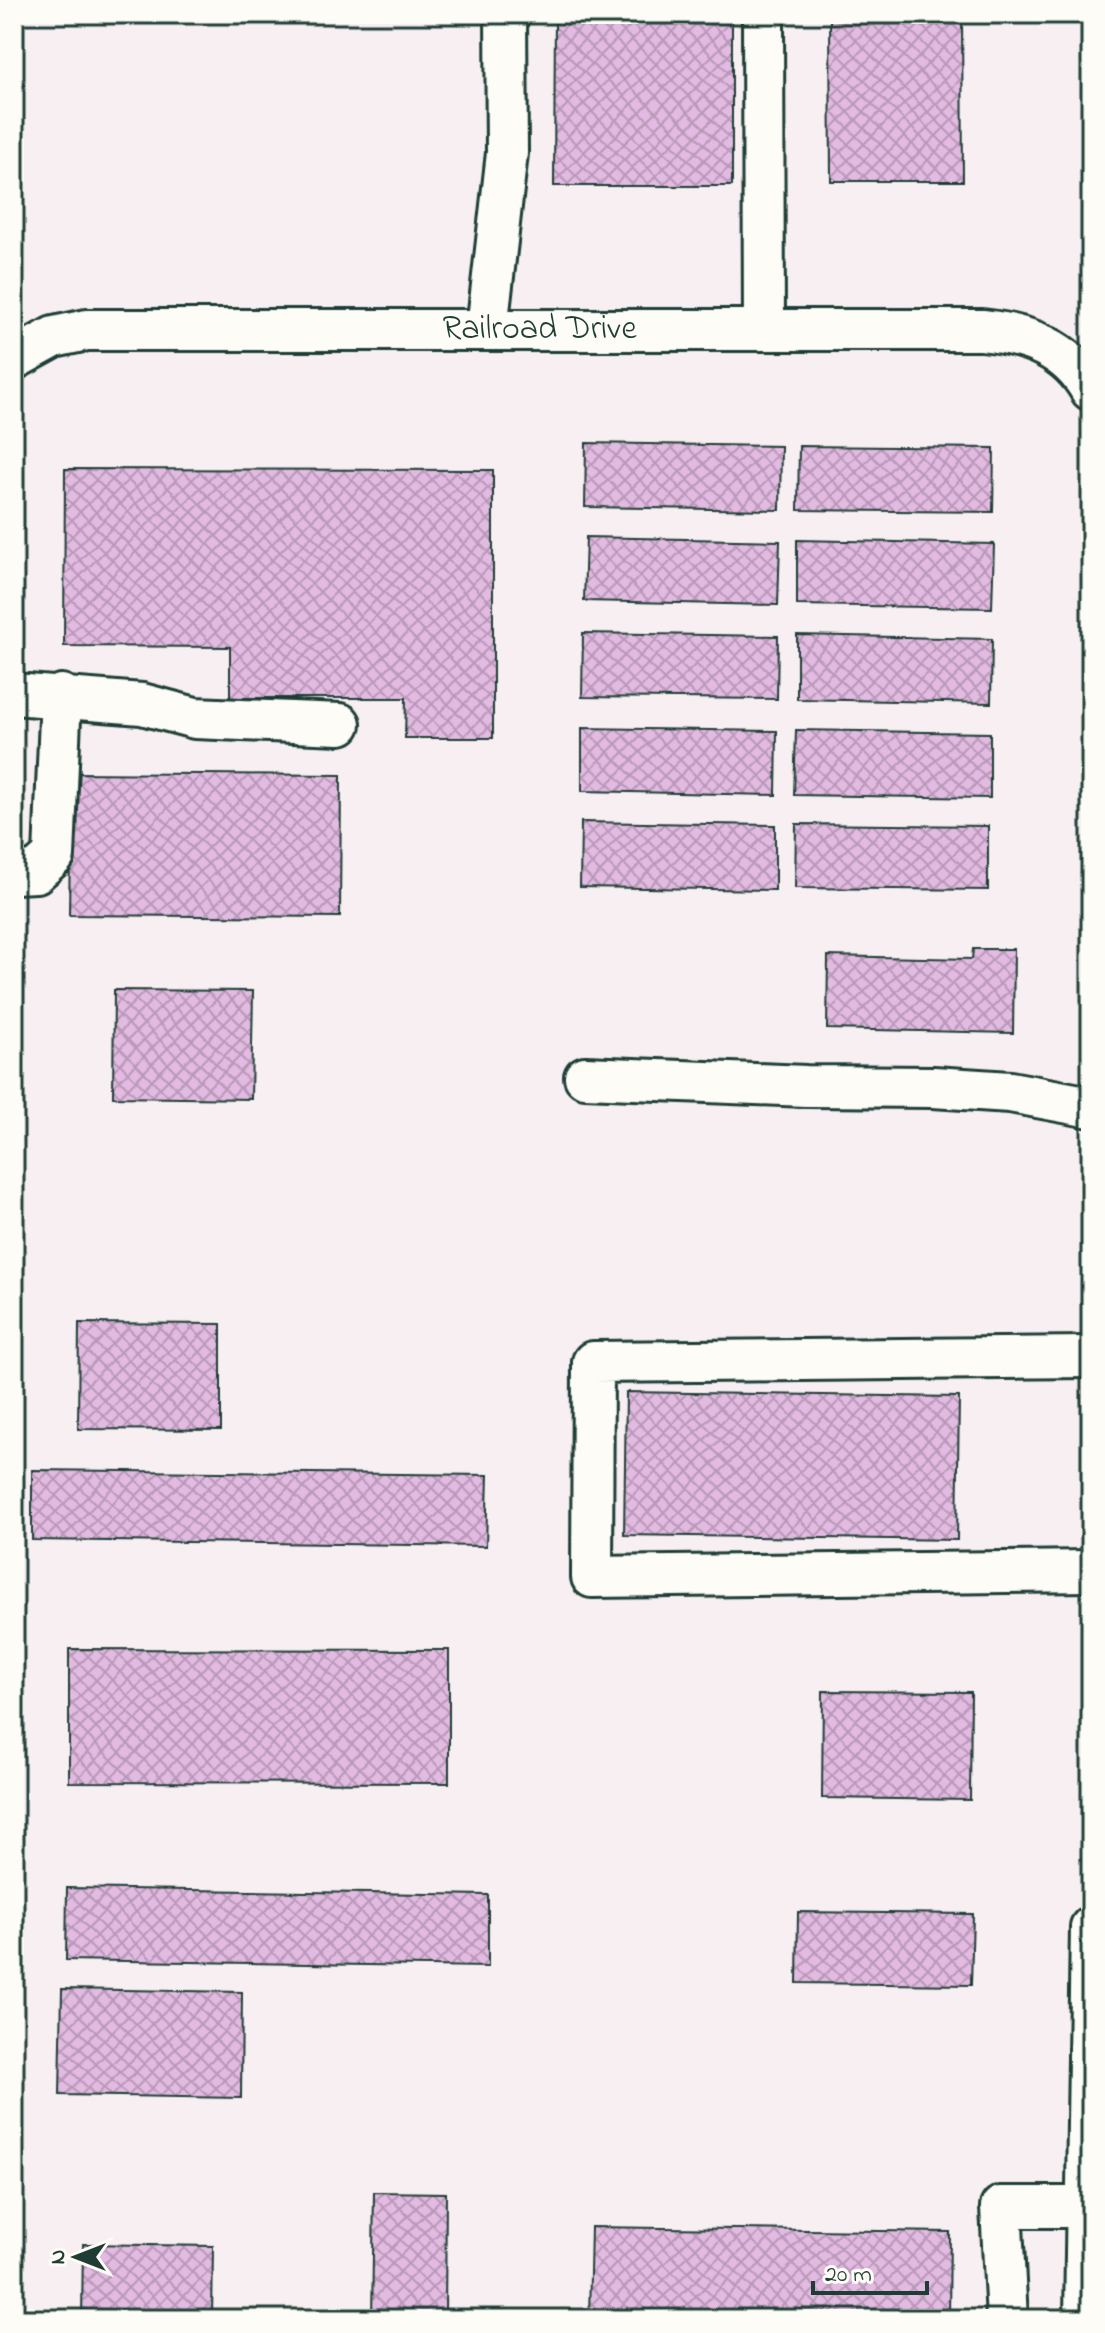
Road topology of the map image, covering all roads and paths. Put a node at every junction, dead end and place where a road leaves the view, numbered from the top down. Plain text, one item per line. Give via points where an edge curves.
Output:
1 (506, 14) edge
2 (763, 14) edge
3 (487, 329) junction
4 (764, 330) junction
5 (14, 359) edge
6 (1091, 390) edge
7 (14, 694) edge
8 (61, 695) junction
9 (340, 724) dead end
10 (14, 873) edge
11 (585, 1077) dead end
12 (1091, 1107) edge
13 (1091, 1357) edge
14 (1091, 1571) edge
15 (1091, 1927) edge
16 (1087, 2207) junction
17 (1007, 2319) edge
18 (1085, 2319) edge

1 - 3 street via 507,153
2 - 4 street
3 - 4 street, Railroad Drive
3 - 5 street, Railroad Drive via 87,330 54,337
4 - 6 street, Railroad Drive via 1009,333 1043,343 1067,359
7 - 8 street
8 - 9 street via 142,704 195,718
8 - 10 street via 54,856 36,872
11 - 12 street via 933,1087 1010,1092
13 - 14 street via 593,1362 592,1577
15 - 16 street
16 - 17 street via 1001,2207
16 - 18 street

